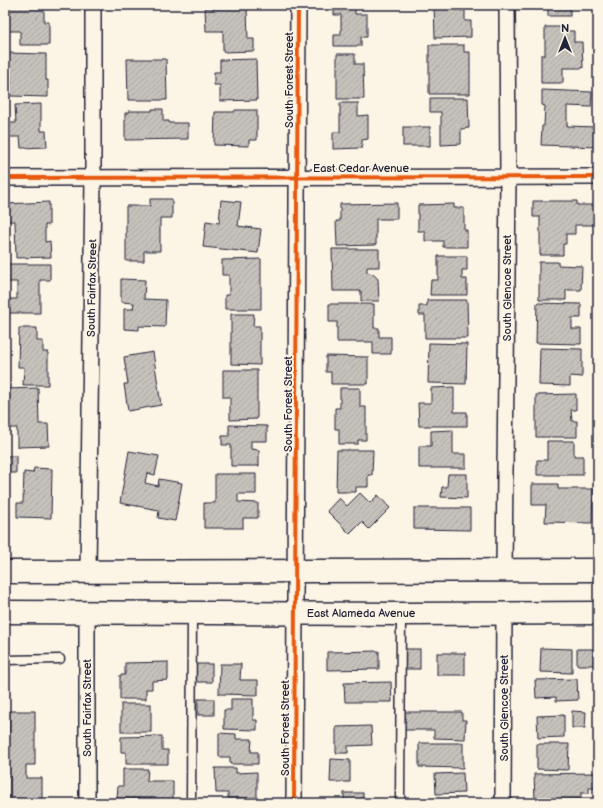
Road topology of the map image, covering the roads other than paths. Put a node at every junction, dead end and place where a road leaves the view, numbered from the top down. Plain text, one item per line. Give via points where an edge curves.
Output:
1 (93, 5) edge
2 (298, 5) edge
3 (507, 5) edge
4 (93, 177) junction
5 (298, 177) junction
6 (508, 177) junction
7 (598, 177) edge
8 (5, 178) edge
9 (504, 570) junction
10 (598, 570) edge
11 (88, 571) junction
12 (296, 571) junction
13 (5, 572) edge
14 (5, 612) edge
15 (87, 612) junction
16 (192, 613) junction
17 (295, 613) junction
18 (598, 613) edge
19 (401, 614) junction
20 (504, 614) junction
21 (60, 659) dead end
22 (5, 660) edge
23 (87, 803) edge
24 (191, 803) edge
25 (294, 803) edge
26 (400, 803) edge
27 (503, 803) edge

1 - 4 street, South Fairfax Street
2 - 5 street, South Forest Street
3 - 6 street, South Glencoe Street
4 - 5 street, East Cedar Avenue
4 - 8 street, East Cedar Avenue
4 - 11 street, South Fairfax Street
5 - 6 street, East Cedar Avenue
5 - 12 street, South Forest Street
6 - 7 street, East Cedar Avenue
6 - 9 street, South Glencoe Street
9 - 10 main road
9 - 12 main road
11 - 12 main road
11 - 13 main road
12 - 17 street, South Forest Street
14 - 15 main road, East Alameda Avenue
15 - 16 main road, East Alameda Avenue
15 - 23 street, South Fairfax Street
16 - 17 main road, East Alameda Avenue
16 - 24 lane
17 - 19 main road, East Alameda Avenue
17 - 25 street, South Forest Street
18 - 20 main road, East Alameda Avenue
19 - 20 main road, East Alameda Avenue
19 - 26 lane
20 - 27 street, South Glencoe Street
21 - 22 lane

